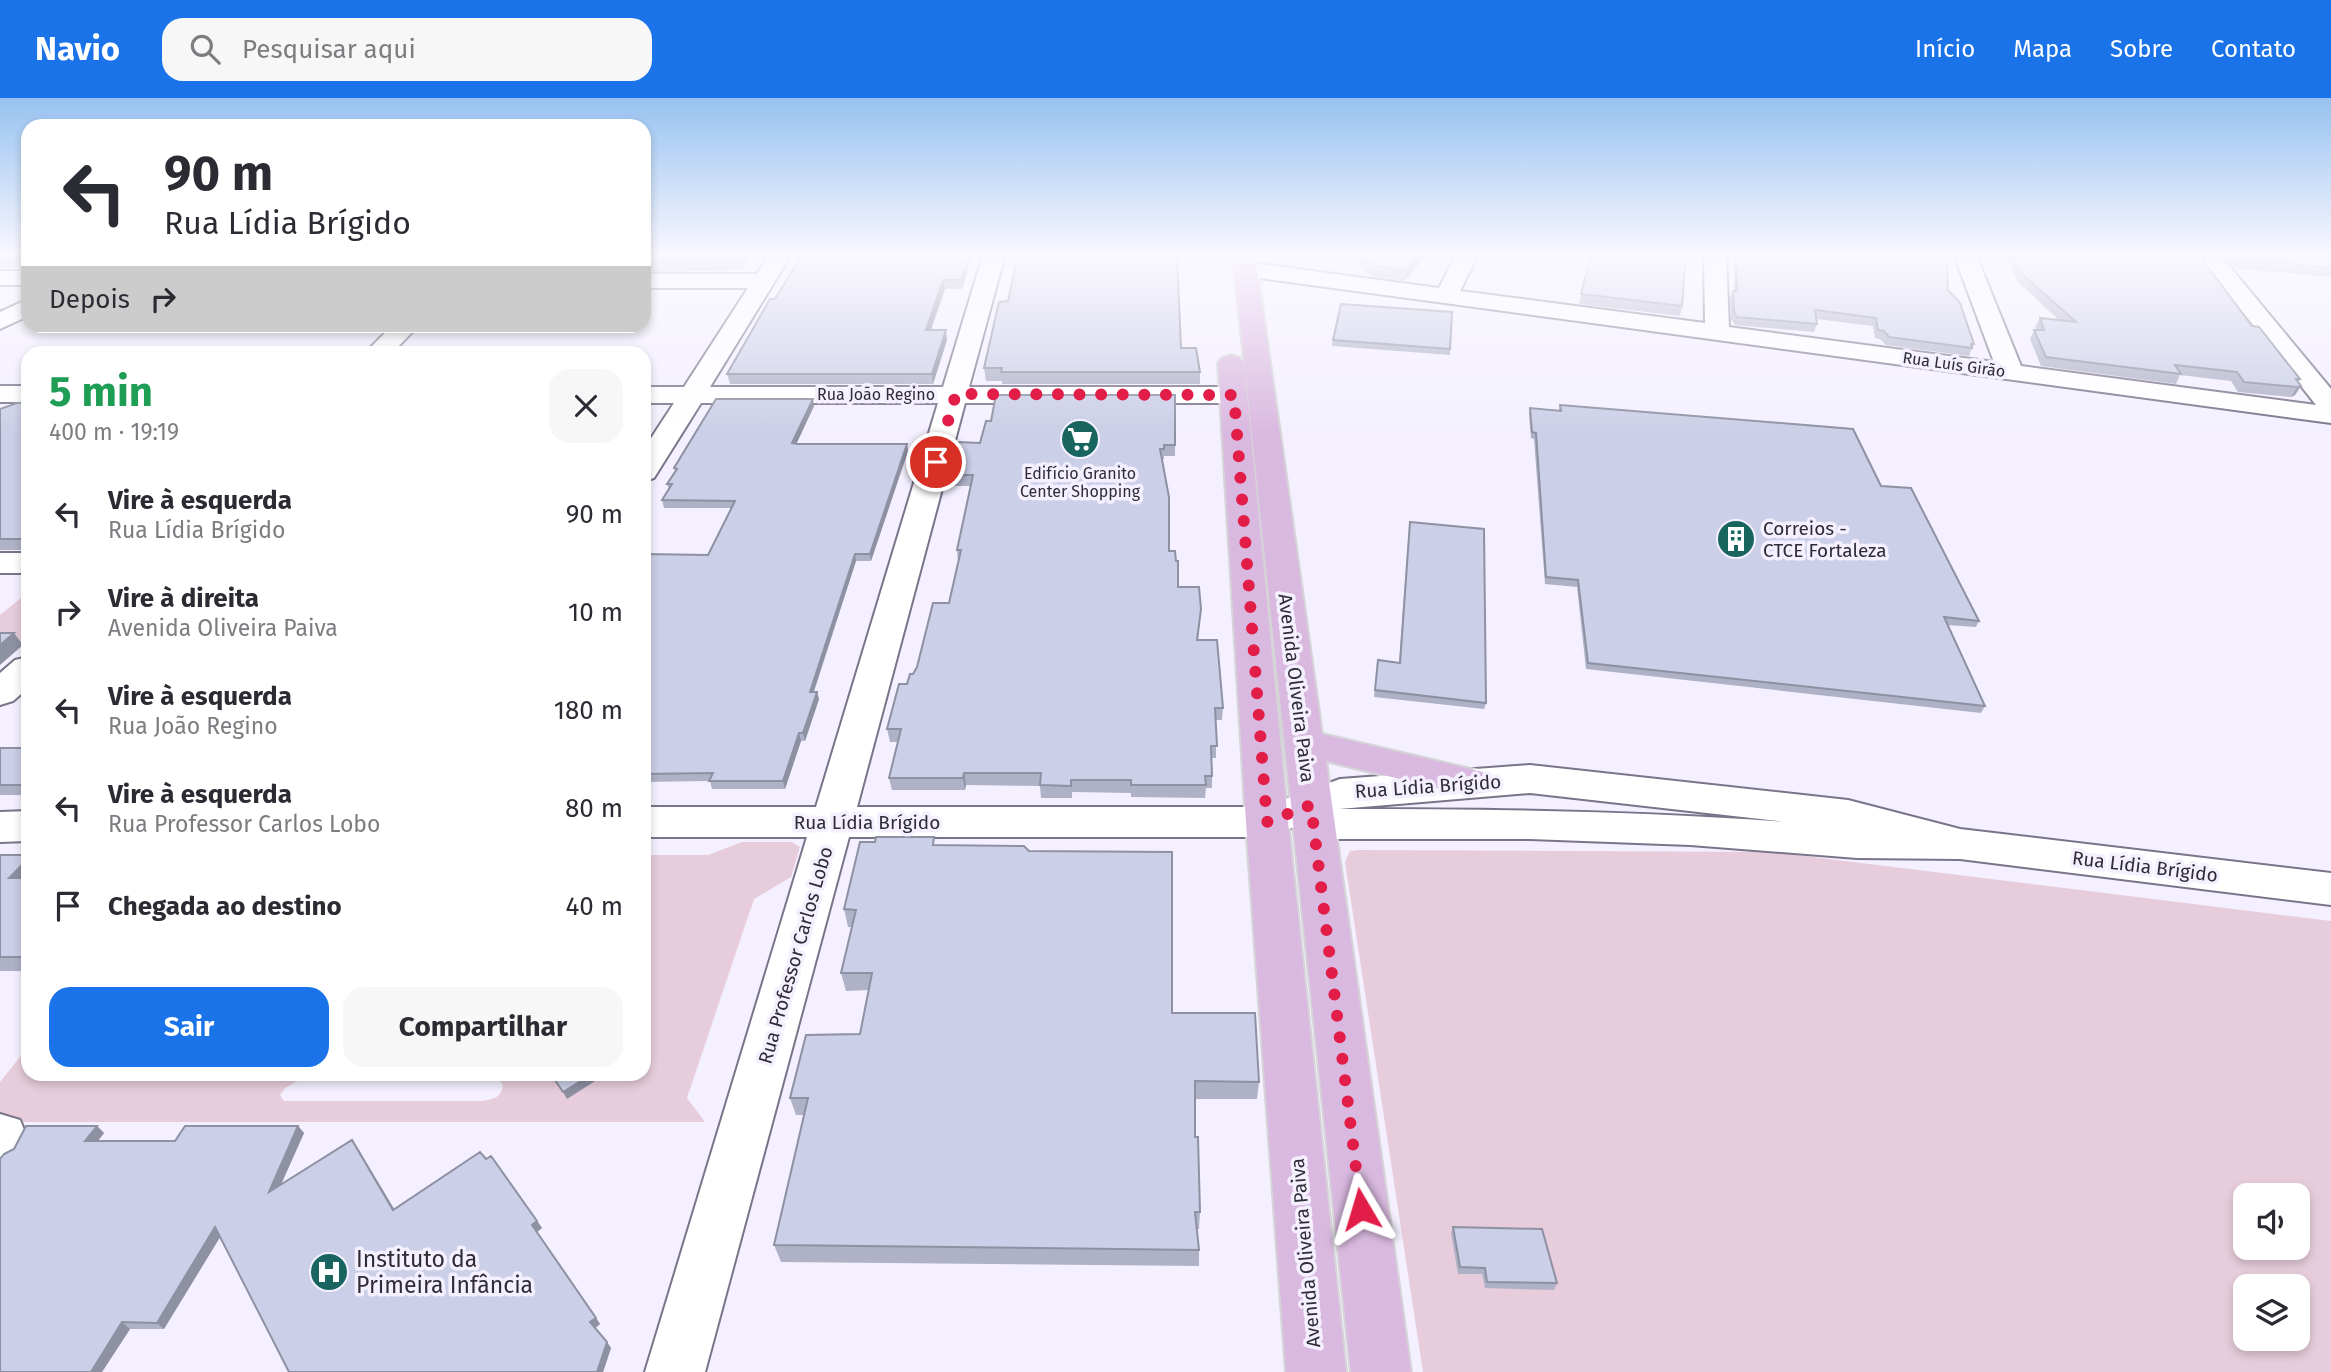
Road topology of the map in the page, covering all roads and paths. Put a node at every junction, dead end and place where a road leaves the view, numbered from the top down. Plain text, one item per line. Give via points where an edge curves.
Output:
1 (743, 314) edge
2 (977, 314) edge
3 (1235, 314) edge
4 (1244, 314) edge
5 (1581, 314) edge
6 (1717, 314) edge
7 (1988, 314) edge
8 (2257, 314) edge
9 (1717, 332) junction
10 (398, 333) edge
11 (385, 346) edge
12 (2011, 372) junction
13 (0, 394) edge
14 (21, 394) edge
15 (956, 394) junction
16 (651, 395) edge
17 (1234, 395) junction
18 (694, 396) junction
19 (2331, 406) edge
20 (2331, 415) edge
21 (651, 460) edge
22 (0, 563) edge
23 (21, 563) edge
24 (21, 674) edge
25 (0, 693) edge
26 (1304, 743) junction
27 (1530, 779) junction
28 (1469, 782) junction
29 (1297, 817) junction
30 (833, 821) junction
31 (651, 822) edge
32 (1530, 824) junction
33 (21, 826) edge
34 (0, 827) edge
35 (1960, 844) junction
36 (2331, 888) edge
37 (675, 1372) edge
38 (1316, 1372) edge
39 (1381, 1372) edge

1 - 18 street
2 - 15 street, Rua Professor Carlos Lobo
3 - 17 main road, Avenida Oliveira Paiva
4 - 26 main road, Avenida Oliveira Paiva
5 - 9 street, Rua Luís Girão
6 - 9 street
7 - 12 street
8 - 19 street
9 - 12 street, Rua Luís Girão
10 - 11 street
12 - 20 street, Rua Luís Girão
13 - 14 street
15 - 17 street, Rua João Regino
15 - 18 street, Rua João Regino
15 - 30 street, Rua Professor Carlos Lobo
16 - 18 street, Rua João Regino
17 - 29 main road, Avenida Oliveira Paiva
18 - 21 street
22 - 23 street
24 - 25 street
26 - 28 main road
26 - 29 main road, Avenida Oliveira Paiva
27 - 28 street, Rua Lídia Brígido
27 - 32 street via 1549,791 1554,805
27 - 35 street, Rua Lídia Brígido via 1848,815
28 - 29 street, Rua Lídia Brígido via 1340,793
29 - 30 street, Rua Lídia Brígido
29 - 32 street, Rua Lídia Brígido
29 - 38 main road, Avenida Oliveira Paiva
29 - 39 main road, Avenida Oliveira Paiva
30 - 31 street, Rua Lídia Brígido
30 - 37 street, Rua Professor Carlos Lobo
32 - 35 street, Rua Lídia Brígido via 1857,843
33 - 34 street
35 - 36 street, Rua Lídia Brígido

